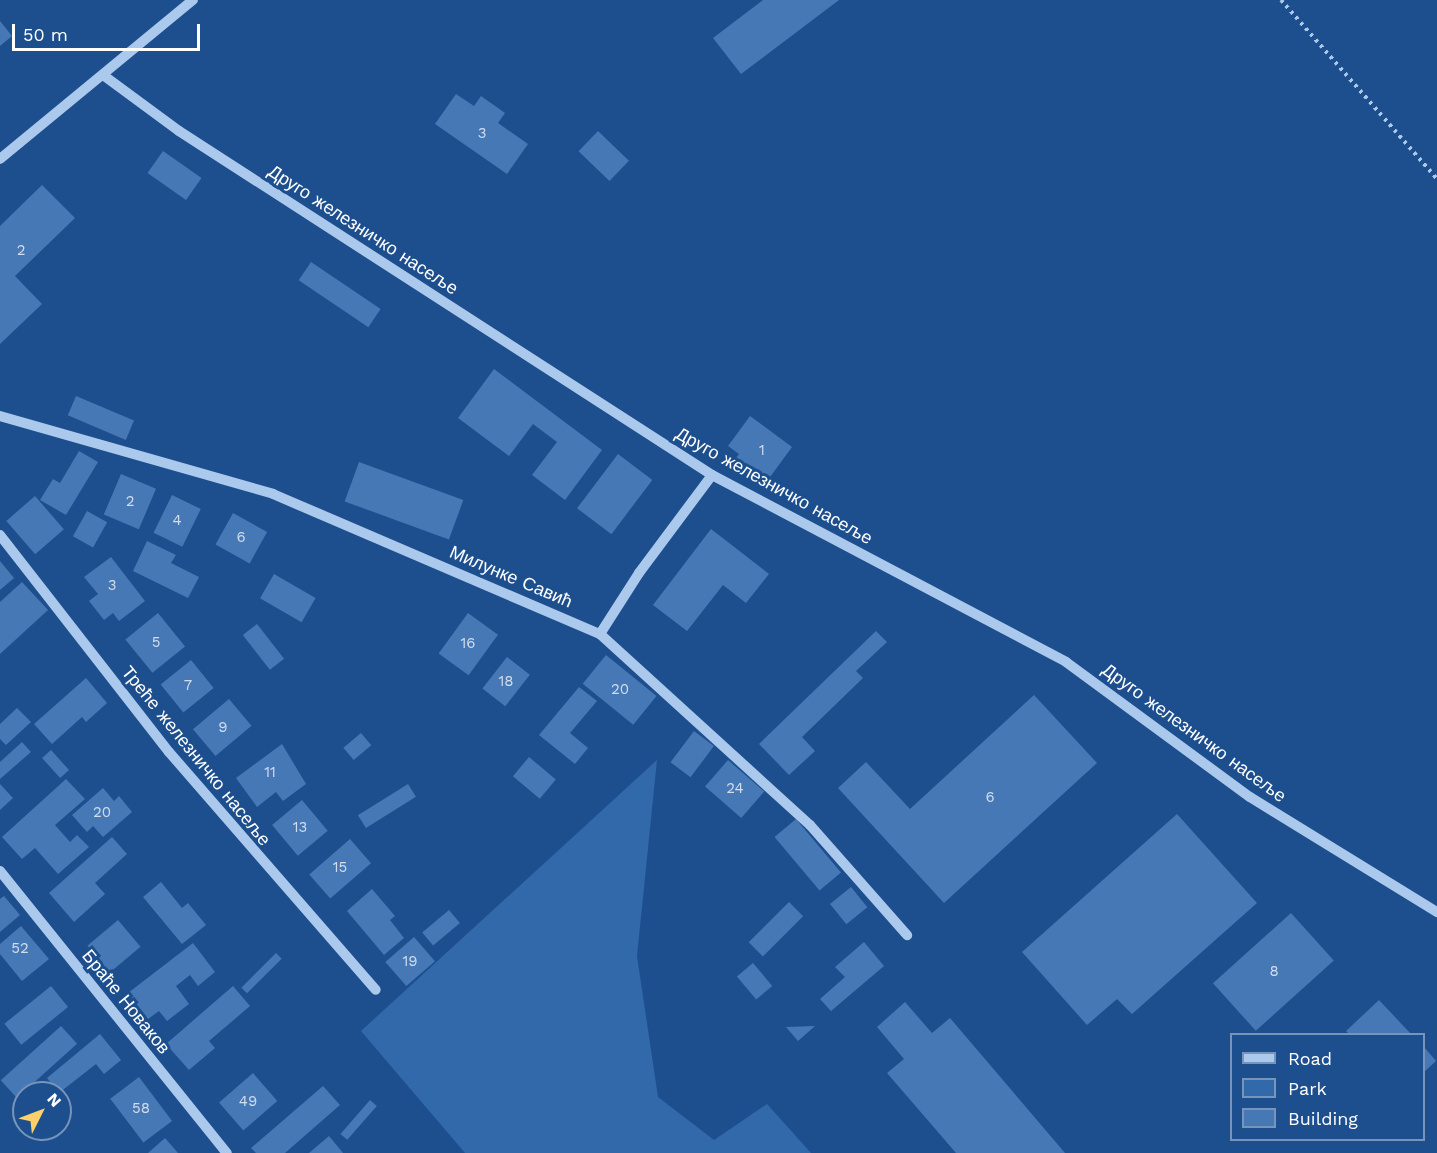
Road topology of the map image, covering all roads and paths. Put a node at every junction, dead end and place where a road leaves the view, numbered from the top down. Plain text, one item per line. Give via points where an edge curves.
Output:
1 (192, 0) edge
2 (1281, 0) edge
3 (103, 75) junction
4 (0, 159) edge
5 (1437, 179) edge
6 (0, 416) edge
7 (712, 475) junction
8 (0, 535) edge
9 (600, 634) junction
10 (0, 871) edge
11 (1437, 912) edge
12 (907, 935) dead end
13 (376, 990) dead end
14 (227, 1153) edge

1 - 3 street
2 - 5 path
3 - 4 street
3 - 7 street, Друго железничко насеље via 189,137
6 - 9 street, Милунке Савић via 273,494
7 - 9 street via 639,573
7 - 11 street, Друго железничко насеље via 1066,662 1250,797
8 - 13 street, Треће железничко насеље via 169,753
9 - 12 street, Милунке Савић via 810,825
10 - 14 street, Браће Новаков

